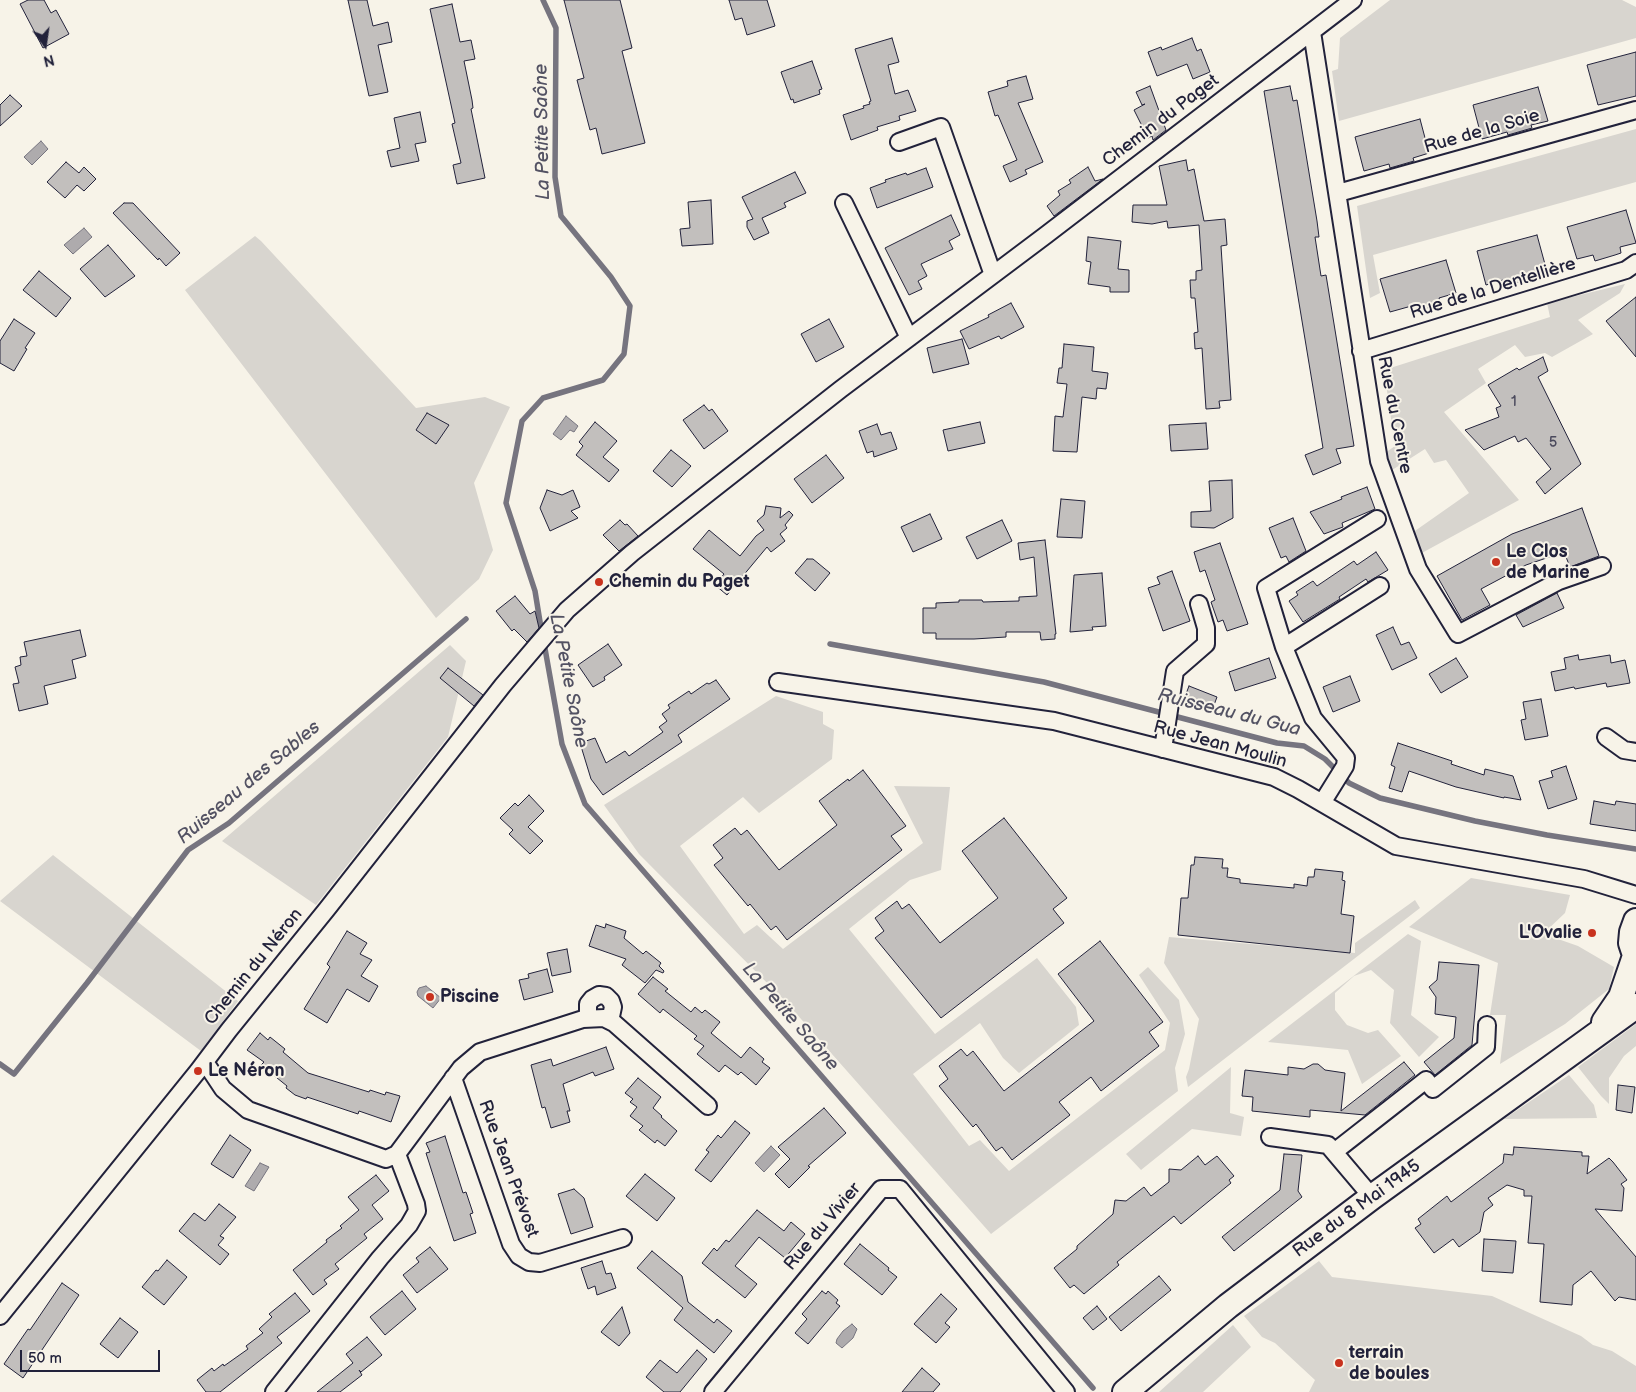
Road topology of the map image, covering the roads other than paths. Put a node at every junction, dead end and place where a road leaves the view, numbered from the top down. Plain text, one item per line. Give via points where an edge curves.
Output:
1 (1353, 0) edge
2 (1312, 32) junction
3 (1636, 110) edge
4 (899, 142) dead end
5 (1338, 193) junction
6 (844, 203) dead end
7 (1636, 264) edge
8 (993, 275) junction
9 (909, 338) junction
10 (1361, 350) junction
11 (1377, 519) dead end
12 (1602, 566) dead end
13 (1380, 586) dead end
14 (1200, 604) dead end
15 (544, 637) joint
16 (1284, 647) junction
17 (778, 682) dead end
18 (1606, 737) dead end
19 (1163, 749) junction
20 (1636, 752) edge
21 (1322, 803) junction
22 (1636, 895) edge
23 (1636, 921) edge
24 (1636, 957) edge
25 (1636, 1006) edge
26 (588, 1018) junction
27 (610, 1021) junction
28 (1487, 1025) dead end
29 (1595, 1034) junction
30 (205, 1062) junction
31 (454, 1078) junction
32 (708, 1106) dead end
33 (1270, 1137) dead end
34 (1334, 1152) junction
35 (397, 1154) junction
36 (1372, 1197) junction
37 (623, 1238) dead end
38 (0, 1316) edge
39 (274, 1392) edge
40 (713, 1392) edge
41 (1066, 1392) edge
42 (1125, 1392) edge

1 - 2 street, Chemin du Paget
2 - 5 street, Rue du Centre
2 - 8 street, Chemin du Paget
3 - 5 street, Rue de la Soie
4 - 8 street via 941,127
5 - 10 street, Rue du Centre
6 - 9 street
7 - 10 street, Rue de la Dentellière via 1626,270
8 - 9 street, Chemin du Paget
9 - 15 street, Chemin du Paget via 632,553 567,610
10 - 12 street, Rue du Centre via 1379,461 1418,569 1458,634 1559,581
11 - 16 street via 1266,588
13 - 16 street
14 - 19 street via 1206,644 1175,671
15 - 30 street, Chemin du Néron
16 - 21 street via 1313,718 1346,758 1345,766
17 - 19 street, Rue Jean Moulin via 1054,721
18 - 20 street via 1624,750
19 - 21 street, Rue Jean Moulin via 1274,777
21 - 22 street, Rue Jean Moulin via 1396,846 1584,879
23 - 24 street via 1632,932
24 - 29 street, Rue du 8 Mai 1945 via 1622,997
25 - 29 street, Rue du 8 Mai 1945
26 - 27 street
26 - 27 street via 588,1004 599,995 606,996 614,1007
26 - 31 street via 480,1052
27 - 32 street
28 - 34 street via 1486,1047 1433,1089 1426,1080
29 - 36 street, Rue du 8 Mai 1945
30 - 35 street via 223,1089 248,1110 386,1159
30 - 38 street, Chemin du Néron
31 - 35 street
31 - 37 street, Rue Jean Prévost via 511,1244 518,1256 540,1263
33 - 34 street via 1328,1144
34 - 36 street
35 - 39 street via 417,1211
36 - 42 street, Rue du 8 Mai 1945 via 1228,1306
40 - 41 street, Rue du Vivier via 880,1189 900,1189

